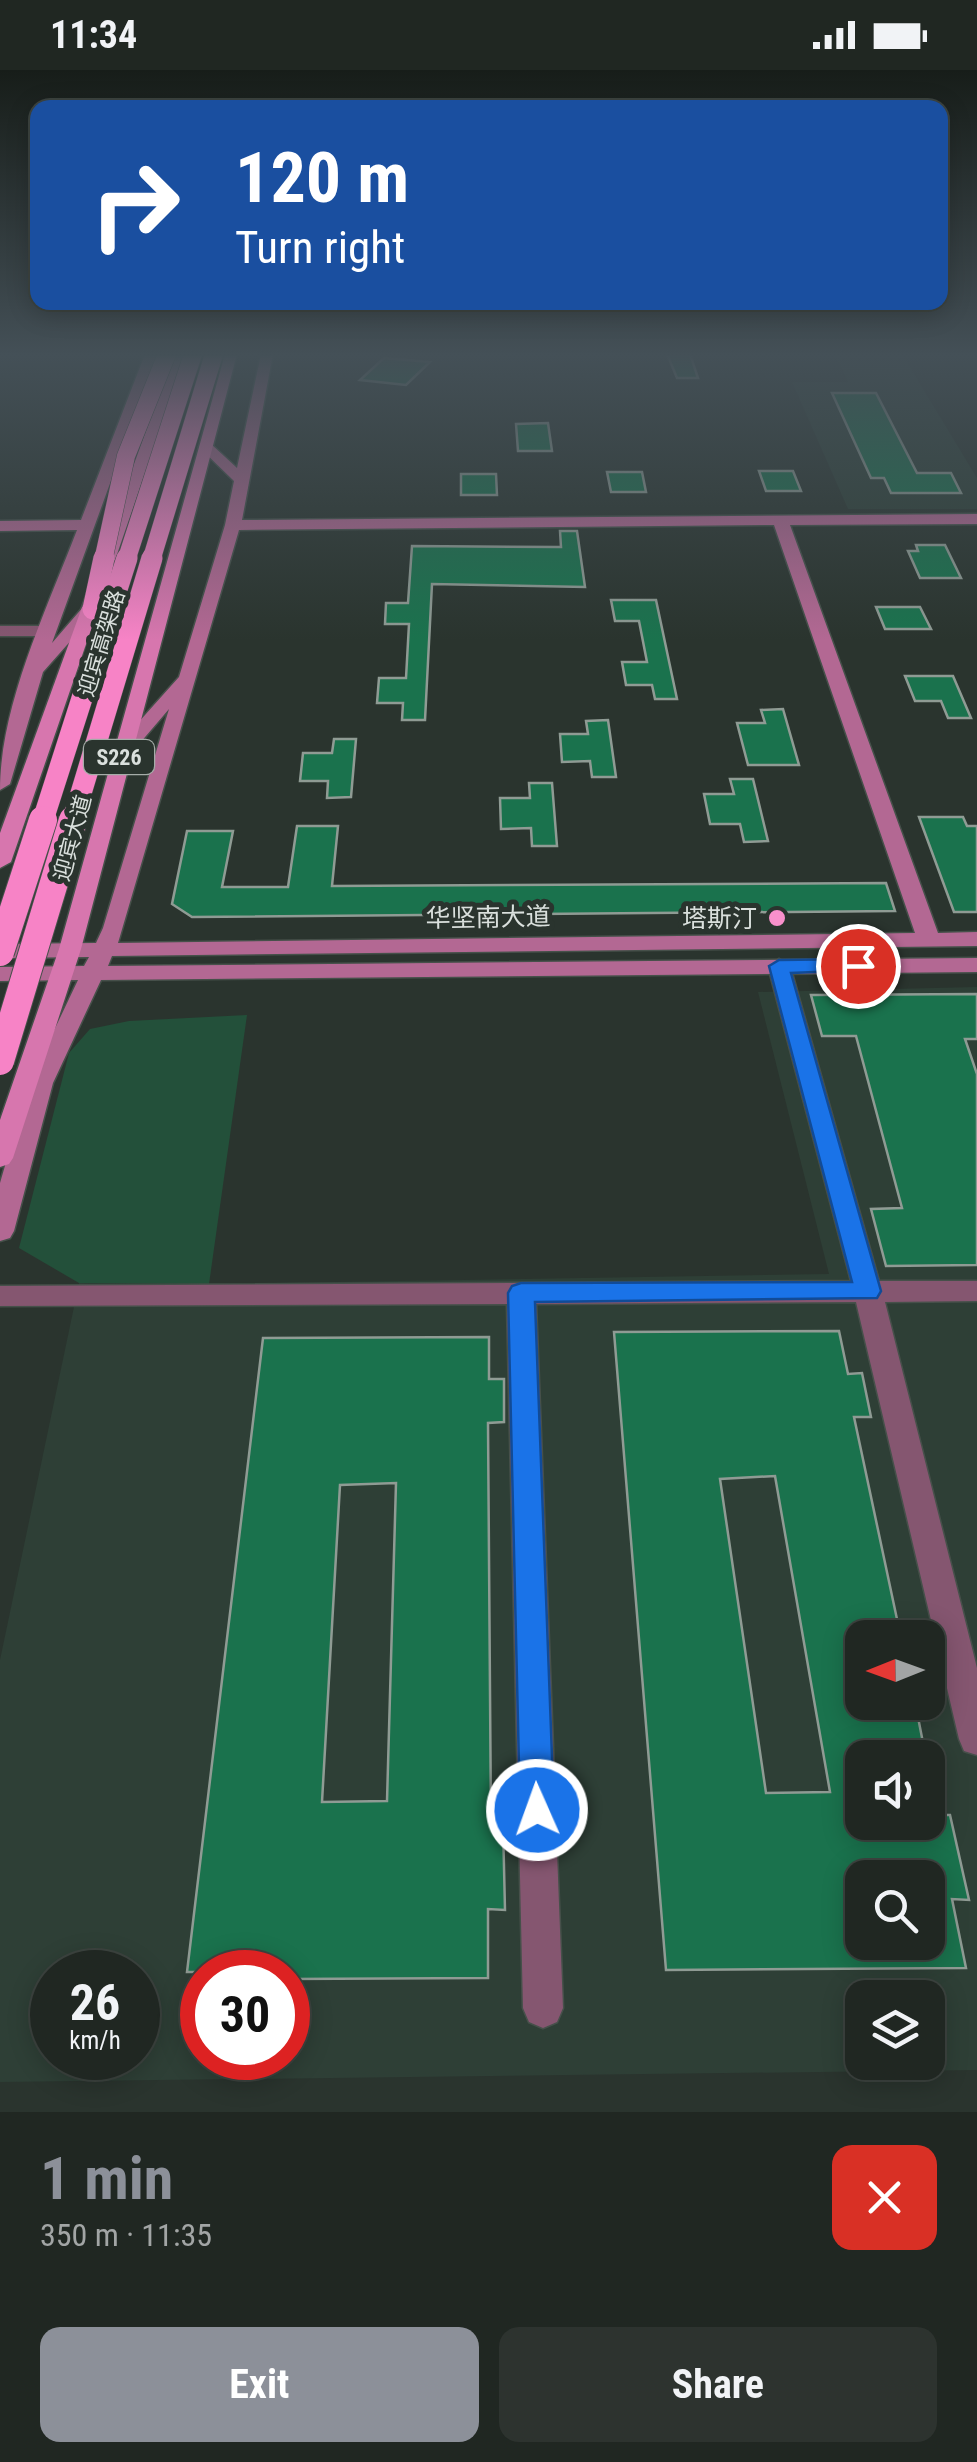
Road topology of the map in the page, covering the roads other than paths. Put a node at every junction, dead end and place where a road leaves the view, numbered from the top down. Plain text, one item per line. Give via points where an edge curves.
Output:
1 (115, 449) edge
2 (128, 449) edge
3 (129, 449) edge
4 (146, 449) edge
5 (163, 449) edge
6 (185, 449) edge
7 (188, 449) edge
8 (206, 449) edge
9 (208, 449) edge
10 (248, 449) edge
11 (126, 456) junction
12 (181, 464) junction
13 (242, 479) junction
14 (977, 520) edge
15 (781, 522) junction
16 (87, 524) junction
17 (233, 525) junction
18 (0, 526) edge
19 (90, 610) junction
20 (0, 631) edge
21 (48, 631) junction
22 (190, 674) junction
23 (35, 675) junction
24 (67, 742) junction
25 (121, 752) junction
26 (0, 784) edge
27 (0, 862) edge
28 (977, 939) edge
29 (929, 940) junction
30 (104, 948) junction
31 (70, 950) junction
32 (0, 952) edge
33 (977, 965) edge
34 (779, 966) junction
35 (0, 974) edge
36 (62, 974) junction
37 (96, 975) junction
38 (0, 1061) edge
39 (0, 1158) edge
40 (0, 1230) edge
41 (977, 1290) edge
42 (868, 1291) junction
43 (521, 1293) junction
44 (0, 1296) edge
45 (977, 1739) edge
46 (543, 2008) dead end

1 - 16 street
2 - 11 highway, bridge
3 - 11 highway, bridge
4 - 19 main road
5 - 24 highway, 迎宾高架路, bridge
6 - 12 highway, 迎宾高架路, bridge
7 - 12 highway, bridge
8 - 25 main road, 迎宾大道 / S226
9 - 13 street
10 - 13 street
11 - 24 highway, bridge
12 - 38 highway, 迎宾高架路, bridge
13 - 17 street
14 - 15 street
15 - 17 street
15 - 29 street
16 - 18 street
16 - 21 street
17 - 22 street
19 - 23 street
19 - 27 main road
20 - 21 street
21 - 23 street
22 - 25 street
22 - 30 street
23 - 26 street
24 - 32 highway, 迎宾高架路, bridge
25 - 31 main road, 迎宾大道 / S226
28 - 29 street, 华坚南大道
29 - 30 street, 华坚南大道
30 - 31 street, 华坚南大道
30 - 37 street
31 - 32 street, 华坚南大道
31 - 36 main road, 迎宾大道 / S226
33 - 34 street
34 - 37 street
34 - 42 street
35 - 36 street
36 - 37 street
36 - 39 main road, 迎宾大道 / S226
37 - 40 street via 41,1083
41 - 42 street
42 - 43 street
42 - 45 street
43 - 44 street
43 - 46 street

